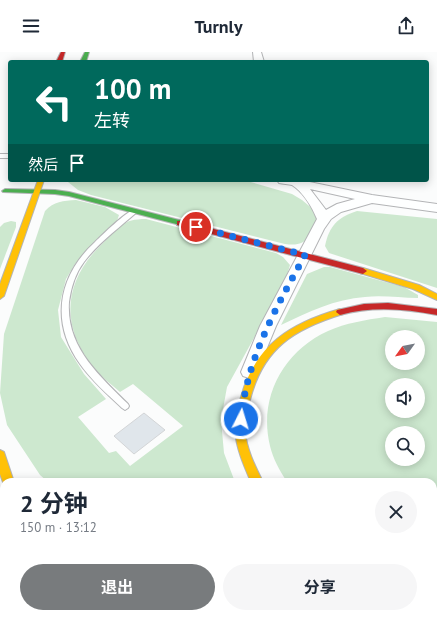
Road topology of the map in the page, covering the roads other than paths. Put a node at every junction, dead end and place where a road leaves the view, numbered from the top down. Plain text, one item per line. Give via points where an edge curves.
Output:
1 (9, 182) edge
2 (40, 182) edge
3 (290, 182) edge
4 (297, 184) junction
5 (5, 191) junction
6 (37, 192) junction
7 (372, 199) junction
8 (0, 202) edge
9 (437, 208) edge
10 (134, 211) junction
11 (323, 219) junction
12 (305, 255) junction
13 (0, 296) edge
14 (437, 297) edge
15 (437, 312) edge
16 (244, 395) junction
17 (125, 406) dead end
18 (0, 455) edge
19 (7, 478) edge
20 (255, 478) edge

1 - 5 main road
2 - 6 main road
3 - 4 street
4 - 7 street
4 - 11 street via 310,196
5 - 6 main road
5 - 8 main road
6 - 10 main road via 69,194
6 - 13 main road
7 - 9 street
7 - 11 street via 337,209
10 - 12 main road
10 - 17 lane via 102,239 76,268 68,286 65,302 65,320 78,355
11 - 12 street
12 - 14 main road via 388,278
12 - 16 street via 262,339
15 - 16 main road via 405,306 382,306 348,310 321,317 294,330 273,347 256,366
16 - 20 main road via 240,431
18 - 19 main road

